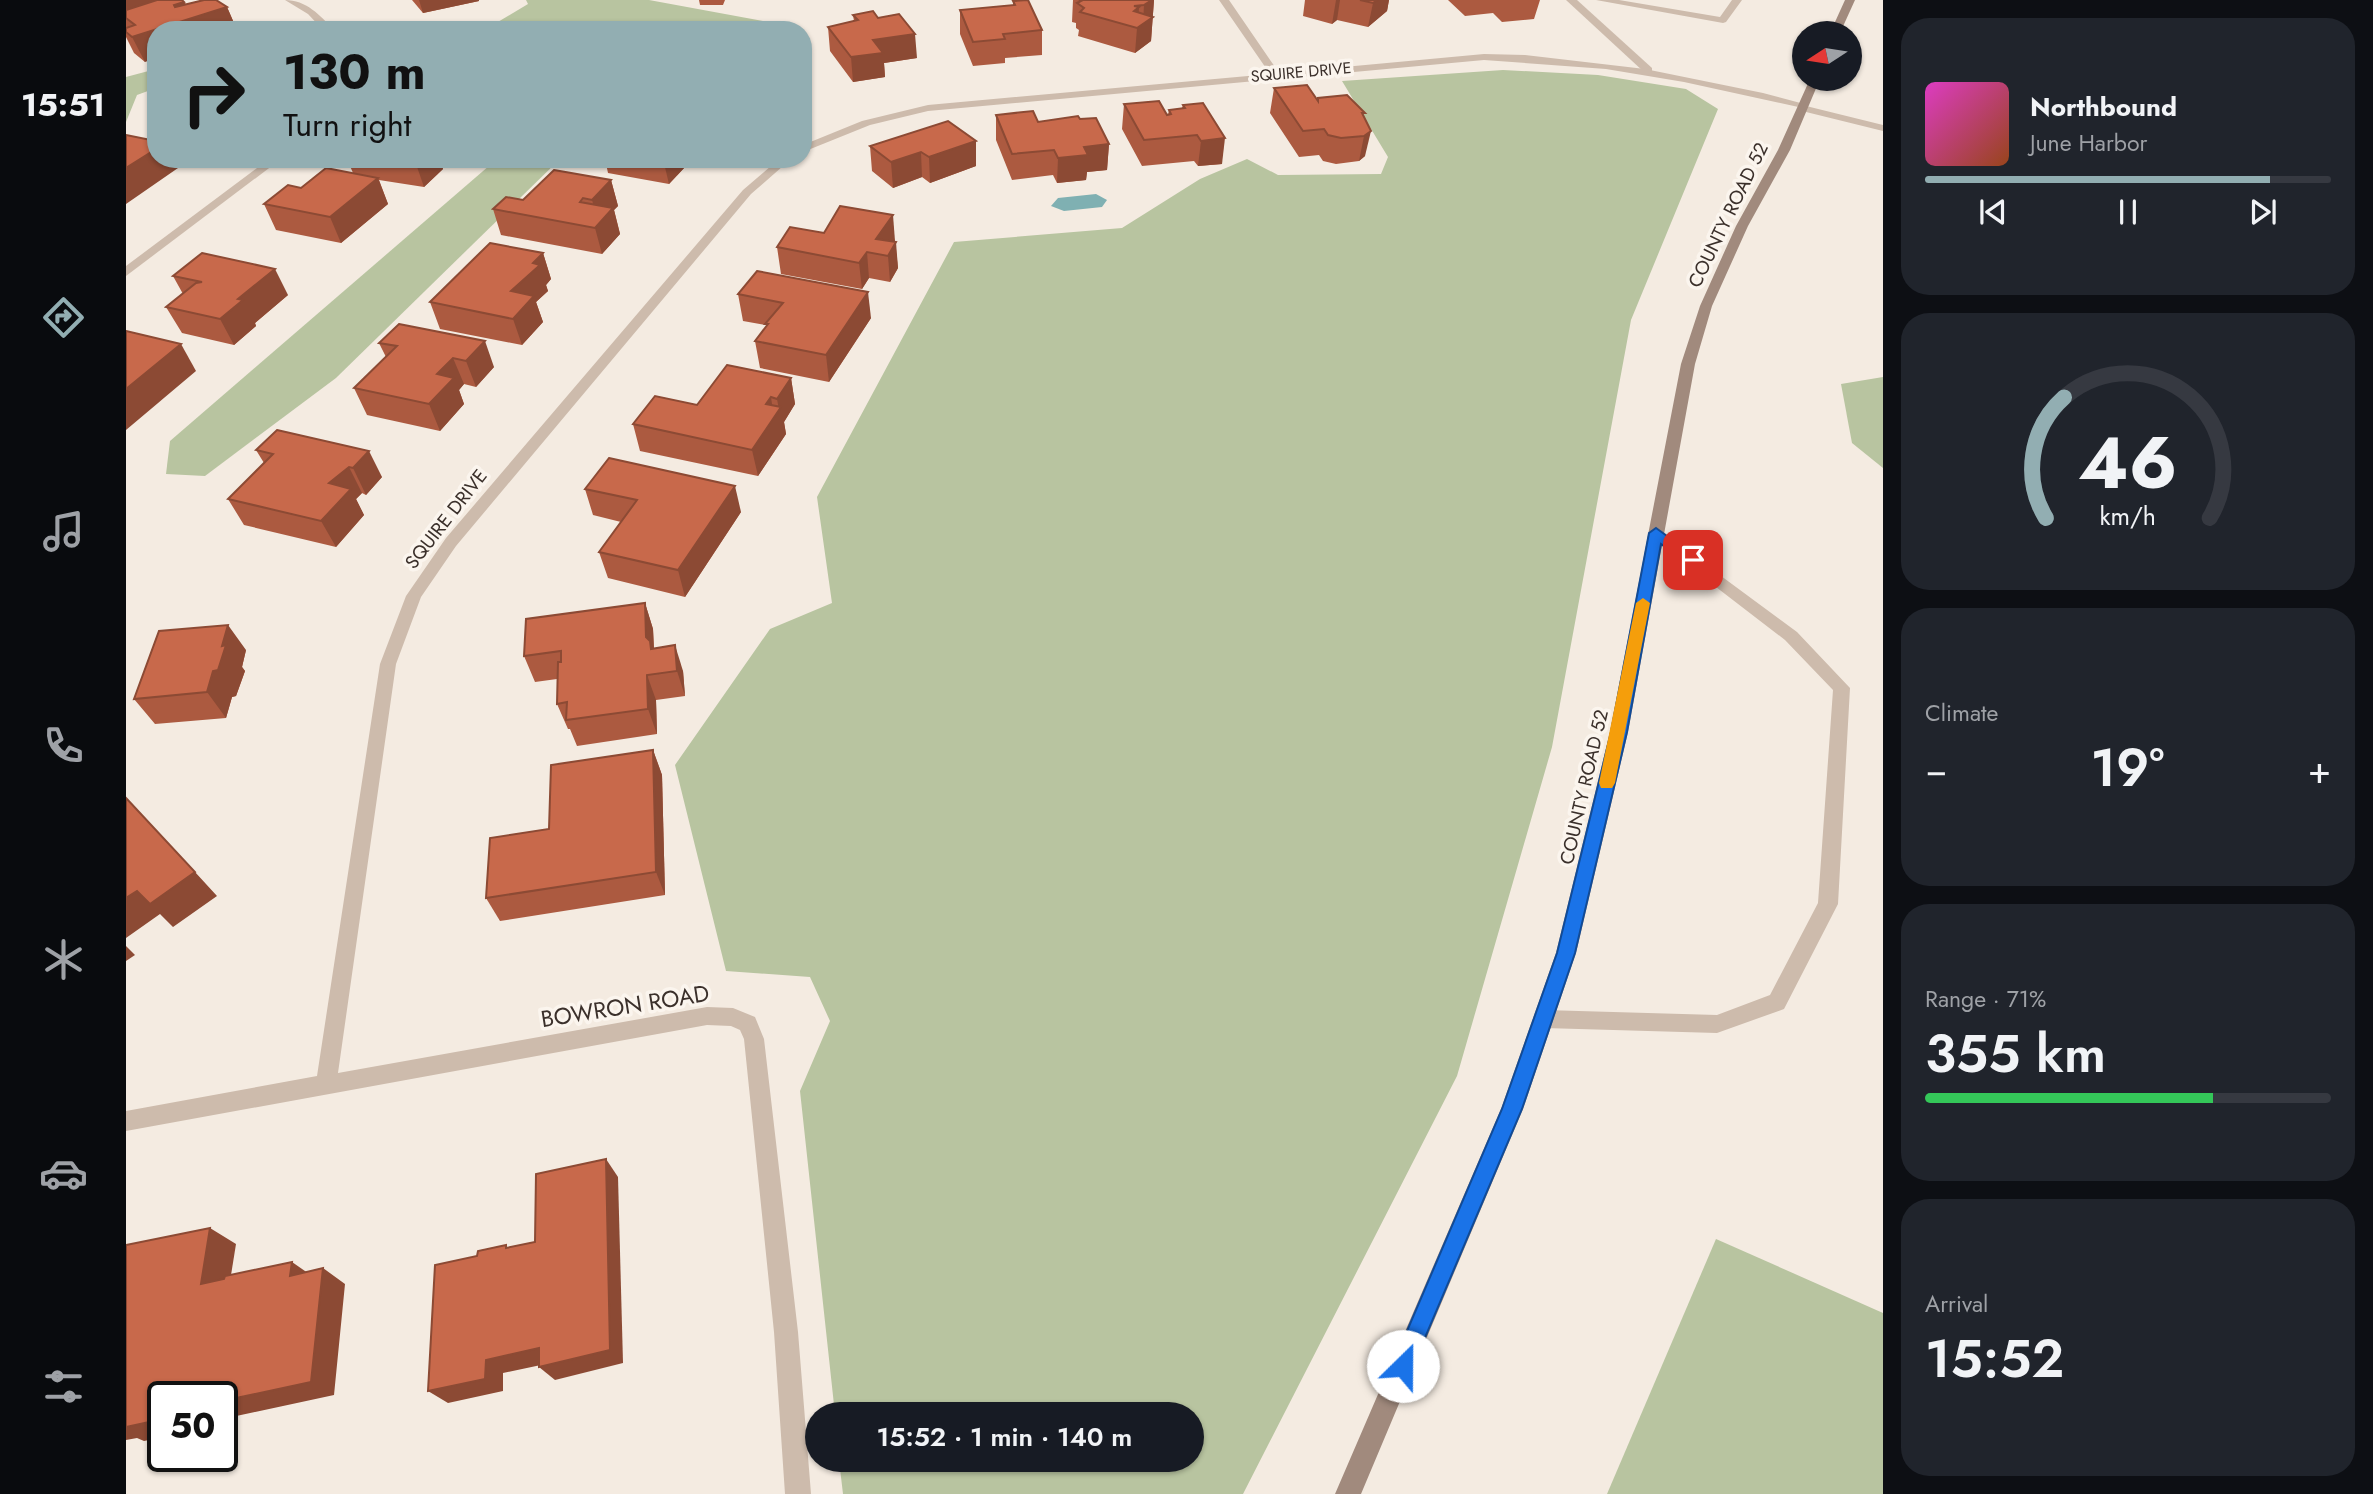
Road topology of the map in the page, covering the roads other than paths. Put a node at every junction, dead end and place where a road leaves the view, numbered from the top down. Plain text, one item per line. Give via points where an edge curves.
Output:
1 (290, 0) edge
2 (1224, 0) edge
3 (1571, 0) edge
4 (1601, 0) edge
5 (1737, 0) edge
6 (1850, 0) edge
7 (320, 21) edge
8 (1840, 21) edge
9 (1648, 70) junction
10 (1275, 74) junction
11 (1809, 91) edge
12 (1802, 107) junction
13 (1883, 128) edge
14 (812, 145) edge
15 (264, 168) edge
16 (774, 168) edge
17 (126, 272) edge
18 (1656, 533) junction
19 (1544, 1019) junction
20 (327, 1085) junction
21 (126, 1121) edge
22 (798, 1494) edge
23 (1348, 1494) edge

1 - 7 street
2 - 10 street
3 - 9 street
4 - 5 street via 1723,20
6 - 8 main road
9 - 10 street, SQUIRE DRIVE via 1561,59 1484,57
9 - 12 street, SQUIRE DRIVE
10 - 14 street, SQUIRE DRIVE via 928,108 866,123
11 - 12 main road, COUNTY ROAD 52
12 - 13 street, SQUIRE DRIVE
12 - 18 main road, COUNTY ROAD 52 via 1706,306 1688,364
15 - 17 street
16 - 20 street, SQUIRE DRIVE via 738,203 450,542 414,596 388,664
18 - 19 main road, COUNTY ROAD 52 via 1616,745 1566,953
18 - 19 street via 1791,636 1842,688 1828,904 1777,1002 1717,1024
19 - 23 main road, COUNTY ROAD 52 via 1512,1109
20 - 21 street, BOWRON ROAD
20 - 22 street, BOWRON ROAD via 707,1016 733,1017 748,1024 754,1039 785,1319

